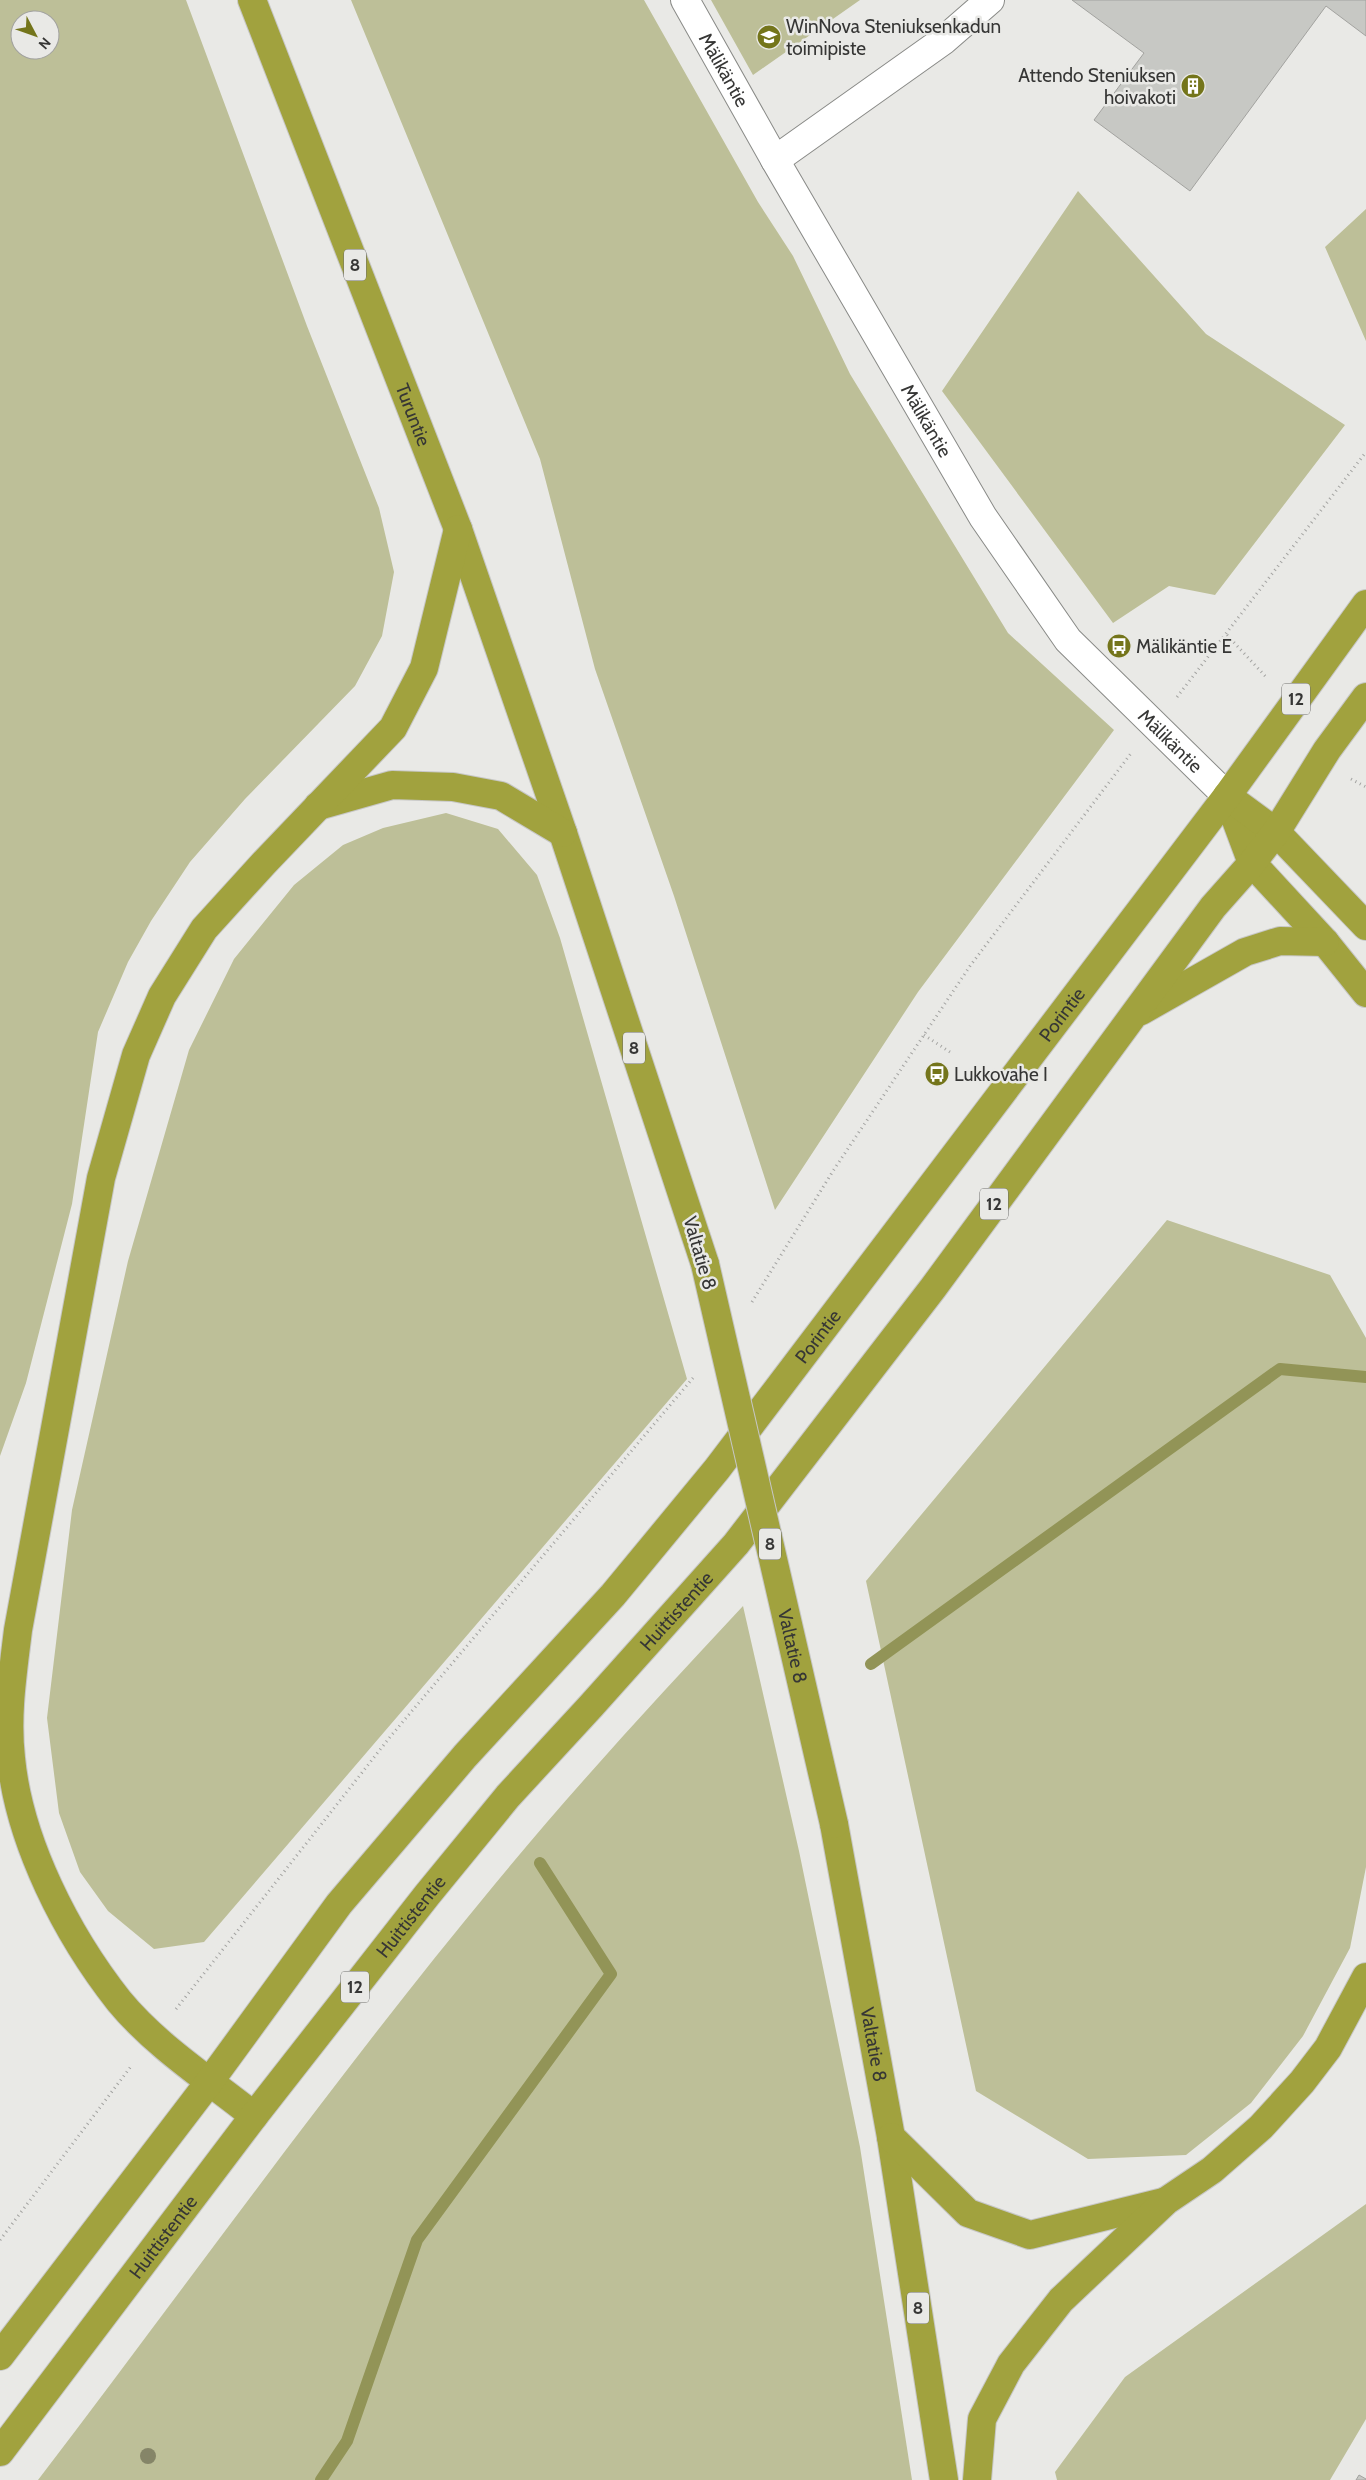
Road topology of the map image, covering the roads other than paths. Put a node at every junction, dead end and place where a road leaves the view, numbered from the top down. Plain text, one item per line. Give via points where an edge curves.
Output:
1 (252, 0) edge
2 (685, 0) edge
3 (990, 0) edge
4 (775, 160) junction
5 (458, 529) junction
6 (1366, 604) edge
7 (1366, 697) edge
8 (1226, 796) junction
9 (316, 806) junction
10 (1276, 832) junction
11 (563, 833) junction
12 (1252, 863) junction
13 (1366, 926) edge
14 (1325, 942) junction
15 (1366, 993) edge
16 (1129, 1018) junction
17 (1366, 1977) edge
18 (210, 2081) junction
19 (254, 2116) junction
20 (891, 2137) junction
21 (1166, 2201) junction
22 (0, 2356) edge
23 (0, 2452) edge
24 (944, 2480) edge
25 (977, 2480) edge

1 - 5 highway, Turuntie / 8
2 - 4 street, Mälikäntie
3 - 4 street via 944,40
4 - 8 street, Mälikäntie via 983,517 1068,640
5 - 9 highway via 424,668 392,728
5 - 11 highway, Turuntie / 8
6 - 8 highway, Porintie / 12
7 - 10 highway, 12 via 1327,750
8 - 10 highway
8 - 12 highway
8 - 18 highway, Porintie / 12 via 717,1469 613,1595 465,1756 339,1904
9 - 11 highway via 392,785 453,786 501,796
9 - 18 highway via 204,929 162,996 136,1055 101,1178 18,1630 10,1698 11,1758 26,1831 60,1912 119,2001 154,2036
10 - 12 highway, 12
10 - 13 highway
11 - 20 highway, Valtatie 8 / 8, bridge via 705,1264 834,1824
12 - 14 highway
12 - 16 highway, 12 via 1213,907
14 - 15 highway
14 - 16 highway via 1280,941 1245,952
16 - 19 highway, Huittistentie / 12 via 933,1288 736,1544 508,1796
17 - 21 highway via 1328,2048 1302,2082 1261,2127 1212,2170
18 - 19 highway
18 - 22 highway, 12
19 - 23 highway, Huittistentie / 12
20 - 21 highway via 968,2213 1030,2235
20 - 24 highway, Valtatie 8 / 8
21 - 25 highway via 1061,2300 1012,2364 982,2419

